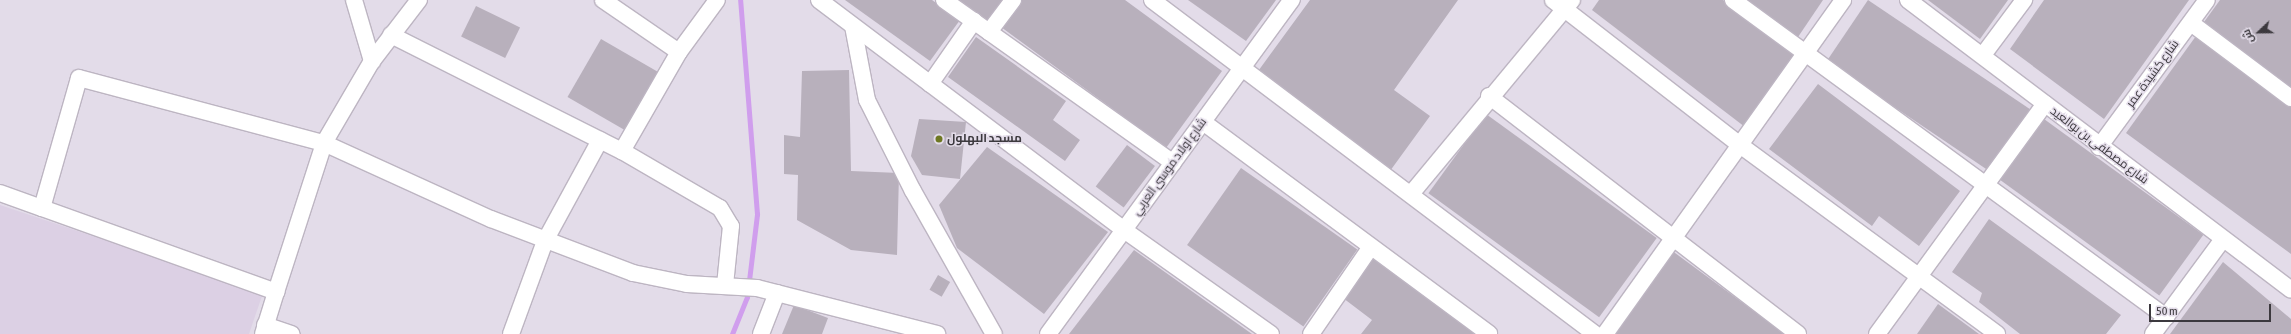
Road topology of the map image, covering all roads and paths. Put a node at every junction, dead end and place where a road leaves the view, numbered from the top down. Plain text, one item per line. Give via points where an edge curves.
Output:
1 (354, 0) edge
2 (419, 0) edge
3 (603, 0) edge
4 (717, 0) edge
5 (819, 0) edge
6 (944, 0) edge
7 (1013, 0) edge
8 (1152, 0) edge
9 (1292, 0) edge
10 (1733, 0) edge
11 (1843, 0) edge
12 (1908, 0) edge
13 (2024, 0) edge
14 (2207, 0) edge
15 (1563, 3) edge
16 (974, 21) junction
17 (2191, 23) junction
18 (853, 26) junction
19 (989, 32) junction
20 (391, 36) junction
21 (679, 52) junction
22 (1806, 54) junction
23 (1983, 55) junction
24 (372, 61) junction
25 (1242, 69) junction
26 (930, 84) junction
27 (1489, 96) junction
28 (2291, 98) edge
29 (2045, 104) junction
30 (1203, 122) junction
31 (600, 140) junction
32 (324, 143) junction
33 (1740, 145) junction
34 (2099, 147) junction
35 (622, 151) junction
36 (1173, 163) junction
37 (1988, 185) junction
38 (0, 193) edge
39 (1411, 194) junction
40 (42, 208) junction
41 (1124, 230) junction
42 (1672, 238) junction
43 (2223, 239) junction
44 (544, 241) junction
45 (1370, 248) junction
46 (1921, 277) junction
47 (732, 285) junction
48 (2291, 290) edge
49 (276, 292) junction
50 (778, 293) junction
51 (2166, 317) junction
52 (264, 329) edge
53 (894, 329) edge
54 (291, 334) edge
55 (511, 334) edge
56 (761, 334) edge
57 (937, 334) edge
58 (994, 334) edge
59 (1048, 334) edge
60 (1271, 334) edge
61 (1310, 334) edge
62 (1489, 334) edge
63 (1595, 334) edge
64 (1605, 334) edge
65 (1798, 334) edge
66 (1877, 334) edge
67 (1997, 334) edge
68 (2153, 334) edge

1 - 24 street
2 - 20 street
3 - 21 street
4 - 21 street
5 - 18 street
6 - 16 street
7 - 19 street
8 - 25 street
9 - 25 street, شارع اولاد موسى العربي
10 - 22 street
11 - 22 street
12 - 23 street, شارع مصطفى بن بوالعيد
13 - 23 street
14 - 17 street, شارع كشيدة عمر
15 - 27 street
15 - 33 street
16 - 19 street
16 - 26 street
17 - 28 street
17 - 34 street, شارع كشيدة عمر
18 - 26 street
18 - 58 street via 867,100 912,191
19 - 36 street
20 - 24 street
20 - 31 street
21 - 35 street
22 - 33 street
22 - 37 street
23 - 29 street, شارع مصطفى بن بوالعيد
24 - 32 street
25 - 30 street, شارع اولاد موسى العربي
25 - 39 street
26 - 41 street
27 - 39 street
27 - 42 street
29 - 34 street, شارع مصطفى بن بوالعيد
29 - 37 street
30 - 36 street, شارع اولاد موسى العربي
30 - 45 street
31 - 35 street
31 - 44 street
32 - 40 street via 79,78
32 - 44 street
32 - 49 street
33 - 42 street
33 - 46 street
34 - 43 street, شارع مصطفى بن بوالعيد
35 - 47 street via 720,208 728,216
36 - 41 street, شارع اولاد موسى العربي
37 - 46 street
37 - 51 street
38 - 40 street
39 - 63 street
40 - 49 street
41 - 59 street, شارع اولاد موسى العربي
41 - 60 street
42 - 64 street
42 - 65 street
43 - 48 street, شارع مصطفى بن بوالعيد
43 - 51 street
44 - 47 street via 633,273 687,284
44 - 55 street
45 - 61 street
45 - 62 street
46 - 66 street
46 - 67 street
47 - 50 street
49 - 52 street
50 - 53 street
50 - 56 street
51 - 68 street
52 - 54 street
53 - 57 street

